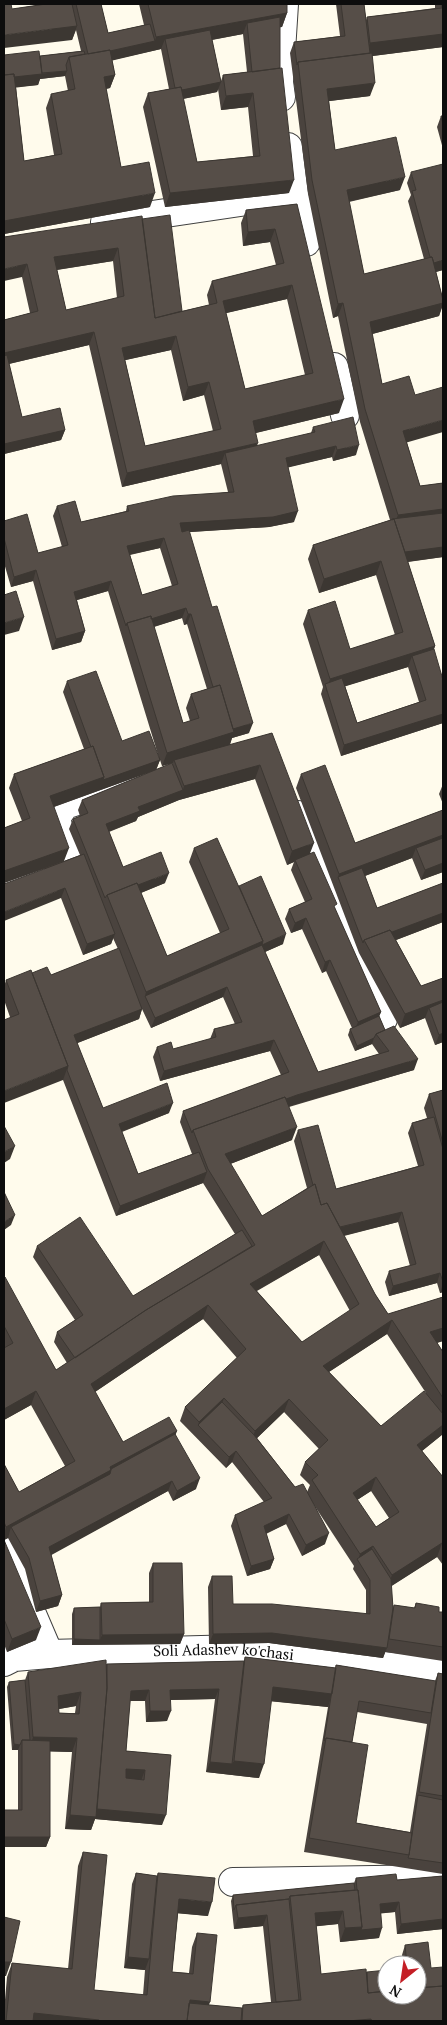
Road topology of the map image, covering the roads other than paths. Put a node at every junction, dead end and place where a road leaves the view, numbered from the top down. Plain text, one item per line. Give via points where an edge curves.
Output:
1 (284, 4) edge
2 (294, 194) junction
3 (81, 226) edge
4 (312, 271) edge
5 (330, 348) edge
6 (345, 415) edge
7 (154, 774) edge
8 (288, 789) edge
9 (4, 885) edge
10 (383, 1019) edge
11 (4, 1549) edge
12 (49, 1654) junction
13 (4, 1662) edge
14 (443, 1673) edge
15 (443, 1879) edge
16 (233, 1882) dead end

1 - 2 street via 279,82
2 - 3 street
2 - 4 street
5 - 6 street
7 - 9 street via 65,805 57,816 57,823 68,855 66,860 48,871
8 - 10 street
11 - 12 street
12 - 13 street, Soli Adashev ko'chasi via 14,1657
12 - 14 street, Soli Adashev ko'chasi via 240,1649
15 - 16 street

